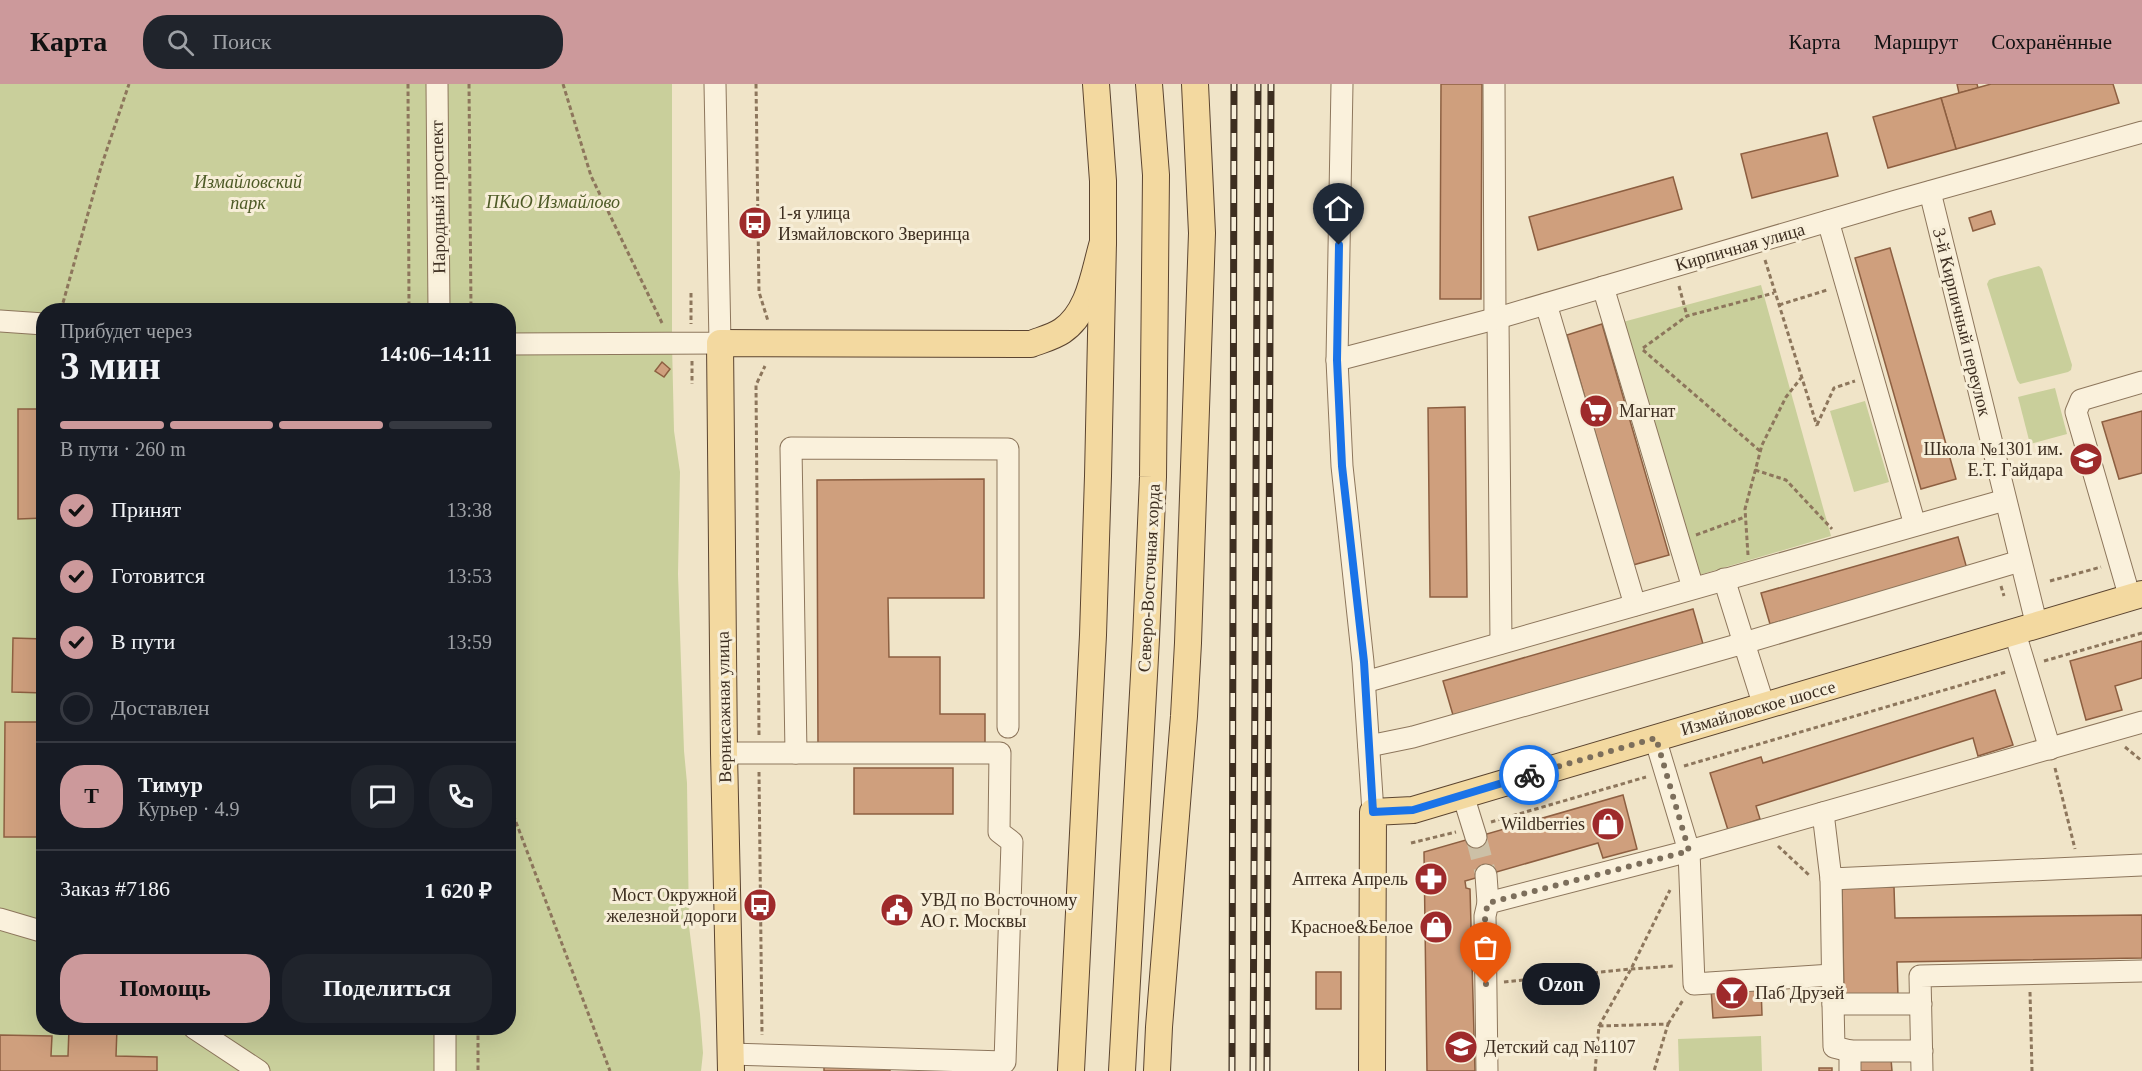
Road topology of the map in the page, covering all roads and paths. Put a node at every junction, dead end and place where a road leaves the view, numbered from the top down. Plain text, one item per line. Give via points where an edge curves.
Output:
1 (129, 84) edge
2 (408, 84) edge
3 (437, 84) edge
4 (469, 84) edge
5 (563, 84) edge
6 (715, 84) edge
7 (756, 84) edge
8 (1096, 84) edge
9 (1149, 84) edge
10 (1196, 84) edge
11 (1342, 84) edge
12 (1494, 84) edge
13 (2142, 132) edge
14 (1930, 192) junction
15 (1828, 221) junction
16 (1103, 242) junction
17 (1764, 258) dead end
18 (1678, 282) dead end
19 (1846, 284) junction
20 (1603, 287) junction
21 (691, 293) dead end
22 (1774, 293) junction
23 (63, 303) edge
24 (409, 303) edge
25 (439, 303) edge
26 (471, 303) edge
27 (1546, 304) junction
28 (1777, 305) dead end
29 (1687, 316) junction
30 (1496, 318) junction
31 (0, 321) edge
32 (768, 321) dead end
33 (36, 323) edge
34 (692, 333) dead end
35 (720, 343) junction
36 (516, 344) edge
37 (672, 344) junction
38 (692, 359) dead end
39 (1337, 360) junction
40 (766, 364) dead end
41 (1872, 375) junction
42 (1802, 378) junction
43 (2142, 382) edge
44 (692, 384) dead end
45 (1760, 451) junction
46 (1755, 470) junction
47 (2005, 500) junction
48 (1745, 517) junction
49 (1915, 525) junction
50 (1679, 542) junction
51 (1846, 545) junction
52 (2020, 561) junction
53 (2119, 561) junction
54 (1749, 572) junction
55 (1724, 579) junction
56 (2050, 581) dead end
57 (1693, 588) junction
58 (2136, 596) edge
59 (1635, 605) junction
60 (2026, 629) junction
61 (2142, 633) edge
62 (1501, 643) junction
63 (1744, 643) junction
64 (2025, 666) junction
65 (1365, 682) junction
66 (1764, 706) junction
67 (2142, 723) edge
68 (1008, 727) dead end
69 (1656, 738) junction
70 (1370, 746) junction
71 (2050, 749) junction
72 (724, 753) junction
73 (759, 753) junction
74 (796, 753) junction
75 (1665, 771) junction
76 (1463, 795) junction
77 (1373, 812) junction
78 (1823, 813) junction
79 (516, 822) edge
80 (1761, 830) junction
81 (1474, 832) junction
82 (1411, 843) dead end
83 (1689, 851) junction
84 (2142, 864) edge
85 (2079, 867) junction
86 (1486, 875) tunnel mouth
87 (1673, 883) dead end
88 (1831, 887) junction
89 (1488, 903) junction
90 (0, 919) edge
91 (36, 930) edge
92 (1630, 969) junction
93 (2142, 971) edge
94 (1694, 974) junction
95 (2030, 974) junction
96 (1832, 975) junction
97 (1486, 984) junction
98 (1833, 1004) junction
99 (1921, 1004) junction
100 (1668, 1024) junction
101 (1599, 1026) junction
102 (205, 1035) edge
103 (445, 1035) edge
104 (478, 1035) edge
105 (762, 1054) junction
106 (1850, 1061) edge
107 (1922, 1061) edge
108 (730, 1063) edge
109 (259, 1071) edge
110 (446, 1071) edge
111 (478, 1071) edge
112 (610, 1071) edge
113 (1071, 1071) edge
114 (1122, 1071) edge
115 (1157, 1071) edge
116 (1372, 1071) edge
117 (1487, 1071) edge
118 (1595, 1071) edge
119 (1654, 1071) edge
120 (2032, 1071) edge

1 - 23 path
2 - 24 path
3 - 25 street, Народный проспект
4 - 26 path
5 - 37 path via 591,176
6 - 35 street
7 - 32 path via 759,292
8 - 16 main road
9 - 114 main road, Северо-Восточная хорда via 1156,175 1154,477
10 - 115 main road via 1202,232 1188,643
11 - 39 street
12 - 30 street
13 - 14 street, Кирпичная улица
14 - 15 street, Кирпичная улица
14 - 47 street, 3-й Кирпичный переулок
15 - 19 street
15 - 20 street, Кирпичная улица
16 - 35 main road via 1079,315 1061,331 1031,344
16 - 113 main road via 1093,635
17 - 22 path
18 - 29 path
19 - 28 path
19 - 41 street
20 - 27 street, Кирпичная улица
20 - 50 street
21 - 34 path
22 - 29 path
22 - 42 path
27 - 30 street, Кирпичная улица
27 - 59 street
29 - 45 path via 1642,348
30 - 39 street, Кирпичная улица
30 - 62 street
31 - 33 street
35 - 37 street
35 - 72 main road, Вернисажная улица
36 - 37 street
38 - 44 path
39 - 65 street via 1342,466
40 - 73 path via 756,385
41 - 42 path via 1834,388 1816,426
41 - 49 street
42 - 45 path via 1786,397
43 - 53 street via 2081,400 2076,412
45 - 46 path
46 - 48 path
46 - 51 path via 1786,480
47 - 49 street
47 - 52 street, 3-й Кирпичный переулок
48 - 50 path
48 - 54 path
49 - 51 street
50 - 57 street
51 - 54 street
52 - 60 street, 3-й Кирпичный переулок
52 - 63 street
53 - 56 path
53 - 58 street
54 - 55 street
55 - 57 street
55 - 63 street
57 - 59 street
58 - 60 main road, Измайловское шоссе
59 - 62 street
60 - 64 street, 3-й Кирпичный переулок
60 - 66 main road, Измайловское шоссе
61 - 64 path
62 - 65 street
63 - 66 street
63 - 70 street
64 - 71 street, 3-й Кирпичный переулок
64 - 75 path
65 - 70 street
66 - 69 main road, Измайловское шоссе
67 - 71 street
68 - 74 street via 1008,449 791,448
69 - 75 street
69 - 76 main road, Измайловское шоссе
70 - 77 street
71 - 78 street
71 - 85 path
72 - 73 street
72 - 108 main road, Вернисажная улица
73 - 74 street
73 - 105 path
74 - 105 street via 1000,753 999,832 1012,842 1005,1062
75 - 81 path
75 - 83 street
76 - 77 main road, Измайловское шоссе via 1413,810
76 - 81 street
77 - 116 main road
78 - 80 street
78 - 88 street
79 - 112 path
80 - 83 street
80 - 88 path
81 - 82 path
83 - 89 street
83 - 94 street
84 - 85 street
85 - 88 street
86 - 89 street
87 - 92 path
88 - 96 street
89 - 97 street
90 - 91 street
92 - 94 path
92 - 97 path
92 - 101 path
93 - 95 street
94 - 96 street
94 - 100 path
95 - 99 street via 1920,976
95 - 120 path
96 - 98 street
97 - 117 street
98 - 99 street
98 - 106 street via 1834,1047
99 - 107 street
100 - 101 path
100 - 119 path
101 - 118 path
102 - 109 street
103 - 110 street
104 - 111 path
105 - 108 street
106 - 107 street

